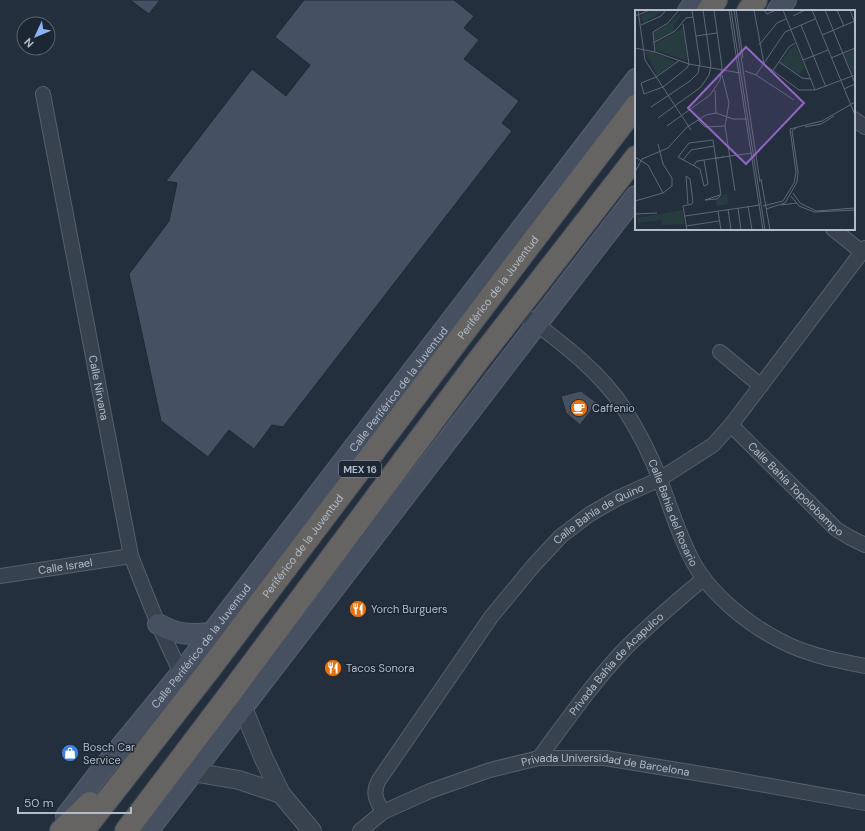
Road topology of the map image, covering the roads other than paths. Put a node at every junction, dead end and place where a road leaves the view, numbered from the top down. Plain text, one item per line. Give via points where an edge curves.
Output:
1 (696, 0) edge
2 (716, 0) edge
3 (756, 0) edge
4 (786, 0) edge
5 (689, 10) edge
6 (709, 10) edge
7 (749, 10) edge
8 (778, 10) edge
9 (635, 80) edge
10 (43, 94) dead end
11 (635, 107) edge
12 (855, 120) edge
13 (865, 127) edge
14 (635, 158) edge
15 (635, 197) edge
16 (834, 230) edge
17 (863, 250) edge
18 (518, 310) junction
19 (536, 324) junction
20 (720, 352) dead end
21 (761, 386) junction
22 (731, 425) junction
23 (660, 479) junction
24 (865, 545) edge
25 (131, 556) junction
26 (0, 576) edge
27 (703, 579) junction
28 (158, 624) junction
29 (211, 633) junction
30 (865, 666) edge
31 (181, 673) junction
32 (236, 702) junction
33 (146, 750) junction
34 (539, 758) junction
35 (186, 766) junction
36 (281, 794) junction
37 (865, 803) edge
38 (383, 812) junction
39 (55, 831) edge
40 (61, 831) edge
41 (83, 831) edge
42 (126, 831) edge
43 (148, 831) edge
44 (312, 831) edge
45 (360, 831) edge

1 - 5 main road
2 - 6 highway
3 - 7 highway
4 - 8 main road
9 - 29 main road, Calle Periférico de la Juventud
10 - 25 street, Calle Nirvana
11 - 33 highway, Periférico de la Juventud / MEX 16 via 214,664
12 - 13 street
14 - 18 highway, MEX 16
15 - 19 main road
16 - 17 street
17 - 21 street, Calle Bahía de Quino
18 - 19 street, Calle Bahia del Rosario
18 - 32 highway, MEX 16 via 467,375
19 - 23 street, Calle Bahia del Rosario via 558,340 609,389 625,409
19 - 32 main road
20 - 21 street
21 - 22 street, Calle Bahía de Quino
22 - 23 street, Calle Bahía de Quino via 713,445
22 - 24 street, Calle Bahía Topolobampo via 836,529
23 - 27 street, Calle Bahia del Rosario via 687,550
23 - 38 street, Calle Bahía de Quino via 590,514 561,536 534,565 491,617 379,780 375,799
25 - 26 street, Calle Israel
25 - 28 street, Calle Nirvana
27 - 30 street, Calle Bahia del Rosario via 733,609 761,630 790,646 825,658
27 - 34 street, Privada Bahía de Acapulco via 621,653
28 - 29 main road via 180,634
28 - 31 street, Calle Nirvana
29 - 31 main road, Calle Periférico de la Juventud
31 - 39 main road, Calle Periférico de la Juventud
32 - 35 highway, MEX 16
32 - 36 street
33 - 40 highway
33 - 41 highway, Periférico de la Juventud / MEX 16
34 - 37 street, Privada Universidad de Barcelona via 605,758
34 - 38 street, Privada Universidad de Barcelona via 490,770 430,791
35 - 36 street
35 - 42 highway, MEX 16
35 - 43 main road
36 - 44 street
38 - 45 street, Privada Universidad de Barcelona

